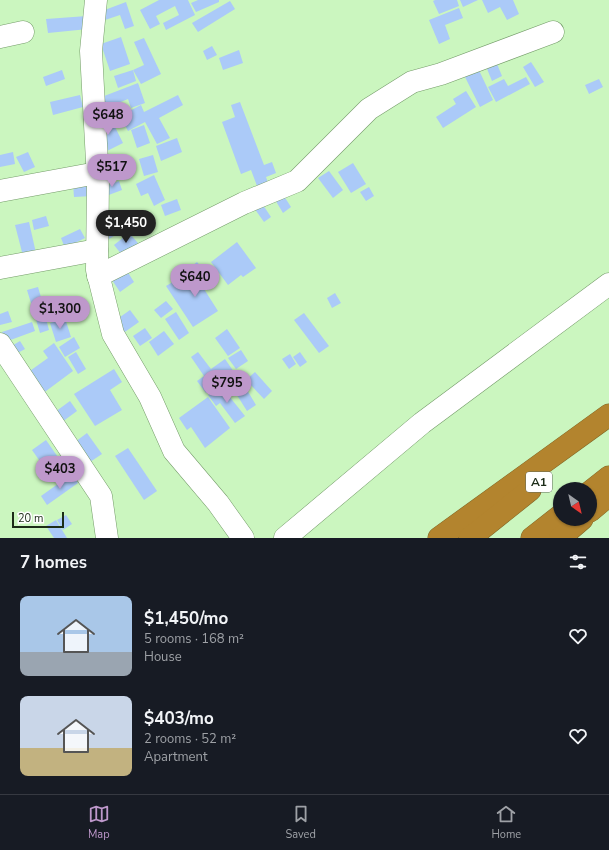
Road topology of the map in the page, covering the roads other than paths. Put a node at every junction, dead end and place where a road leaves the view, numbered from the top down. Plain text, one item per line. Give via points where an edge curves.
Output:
1 (96, 0) edge
2 (23, 32) dead end
3 (553, 32) dead end
4 (0, 37) edge
5 (97, 173) junction
6 (0, 191) edge
7 (97, 250) junction
8 (0, 268) edge
9 (98, 276) junction
10 (609, 284) edge
11 (0, 344) edge
12 (609, 416) edge
13 (609, 427) edge
14 (609, 477) edge
15 (597, 486) edge
16 (609, 494) edge
17 (597, 505) edge
18 (553, 522) edge
19 (574, 526) edge
20 (107, 538) edge
21 (243, 538) edge
22 (285, 538) edge
23 (439, 538) edge
24 (470, 538) edge
25 (532, 538) edge
26 (560, 538) edge

1 - 5 street via 91,51
2 - 4 street
3 - 9 street via 441,74 412,82 369,109 297,181 244,203
5 - 6 street
5 - 7 street
7 - 8 street
7 - 9 street
9 - 21 street via 113,334 150,397 174,451 218,503
10 - 22 street via 422,423
11 - 20 street via 101,496
12 - 23 highway
13 - 24 highway, A1
14 - 15 highway
16 - 17 highway
18 - 25 highway
19 - 26 highway

